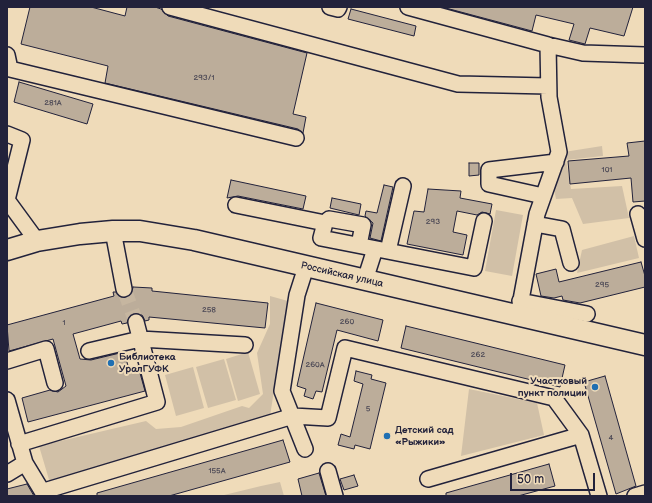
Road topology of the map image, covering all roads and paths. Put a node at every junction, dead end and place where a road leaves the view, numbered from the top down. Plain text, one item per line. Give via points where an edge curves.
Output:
1 (170, 7) edge
2 (330, 7) edge
3 (339, 7) edge
4 (408, 7) edge
5 (548, 45) junction
6 (645, 54) edge
7 (7, 55) edge
8 (548, 86) junction
9 (7, 134) edge
10 (296, 138) dead end
11 (12, 160) edge
12 (556, 162) junction
13 (403, 186) dead end
14 (543, 196) junction
15 (7, 200) edge
16 (236, 205) dead end
17 (638, 214) dead end
18 (484, 221) dead end
19 (325, 223) junction
20 (535, 224) junction
21 (113, 231) junction
22 (645, 239) edge
23 (37, 242) junction
24 (359, 245) junction
25 (7, 250) edge
26 (382, 250) junction
27 (7, 257) edge
28 (571, 263) dead end
29 (306, 267) junction
30 (365, 280) junction
31 (124, 289) tunnel mouth
32 (519, 309) junction
33 (587, 314) dead end
34 (136, 322) tunnel mouth
35 (140, 339) junction
36 (245, 345) dead end
37 (645, 345) edge
38 (89, 351) dead end
39 (7, 361) edge
40 (55, 383) dead end
41 (7, 400) edge
42 (293, 416) junction
43 (581, 434) junction
44 (19, 444) junction
45 (305, 449) dead end
46 (25, 464) junction
47 (328, 471) dead end
48 (7, 474) edge
49 (428, 479) dead end
50 (645, 493) edge
51 (44, 494) edge
52 (335, 496) edge
53 (599, 496) edge
54 (635, 496) edge

1 - 8 street via 458,84
2 - 3 street
4 - 5 street
5 - 6 street via 583,53
5 - 8 street
7 - 10 street via 10,69
8 - 12 street via 559,152
9 - 11 street via 22,140
11 - 15 street
12 - 14 street
12 - 14 street via 489,170 489,184
13 - 26 street
14 - 20 street
15 - 23 street
16 - 19 street
17 - 22 street
18 - 26 street via 474,268
19 - 24 street via 321,238
19 - 24 street via 330,219 363,225
20 - 28 street via 562,229
20 - 32 street
21 - 23 main road, Российская улица
21 - 29 main road, Российская улица via 140,231 194,240
21 - 31 street
23 - 25 main road, Российская улица
23 - 27 main road, Российская улица
24 - 26 street
26 - 30 street
29 - 30 main road, Российская улица
29 - 42 street via 297,295 282,391
30 - 32 main road, Российская улица
32 - 33 street
32 - 37 main road, Российская улица
34 - 35 street
35 - 36 street
35 - 38 street
35 - 44 street via 157,402
39 - 40 street via 46,349
41 - 44 street
42 - 43 street via 328,418 345,348 554,398
42 - 45 street
42 - 51 street
43 - 49 street
43 - 53 street
44 - 46 street
46 - 48 street
46 - 51 street
47 - 52 street
50 - 54 street

